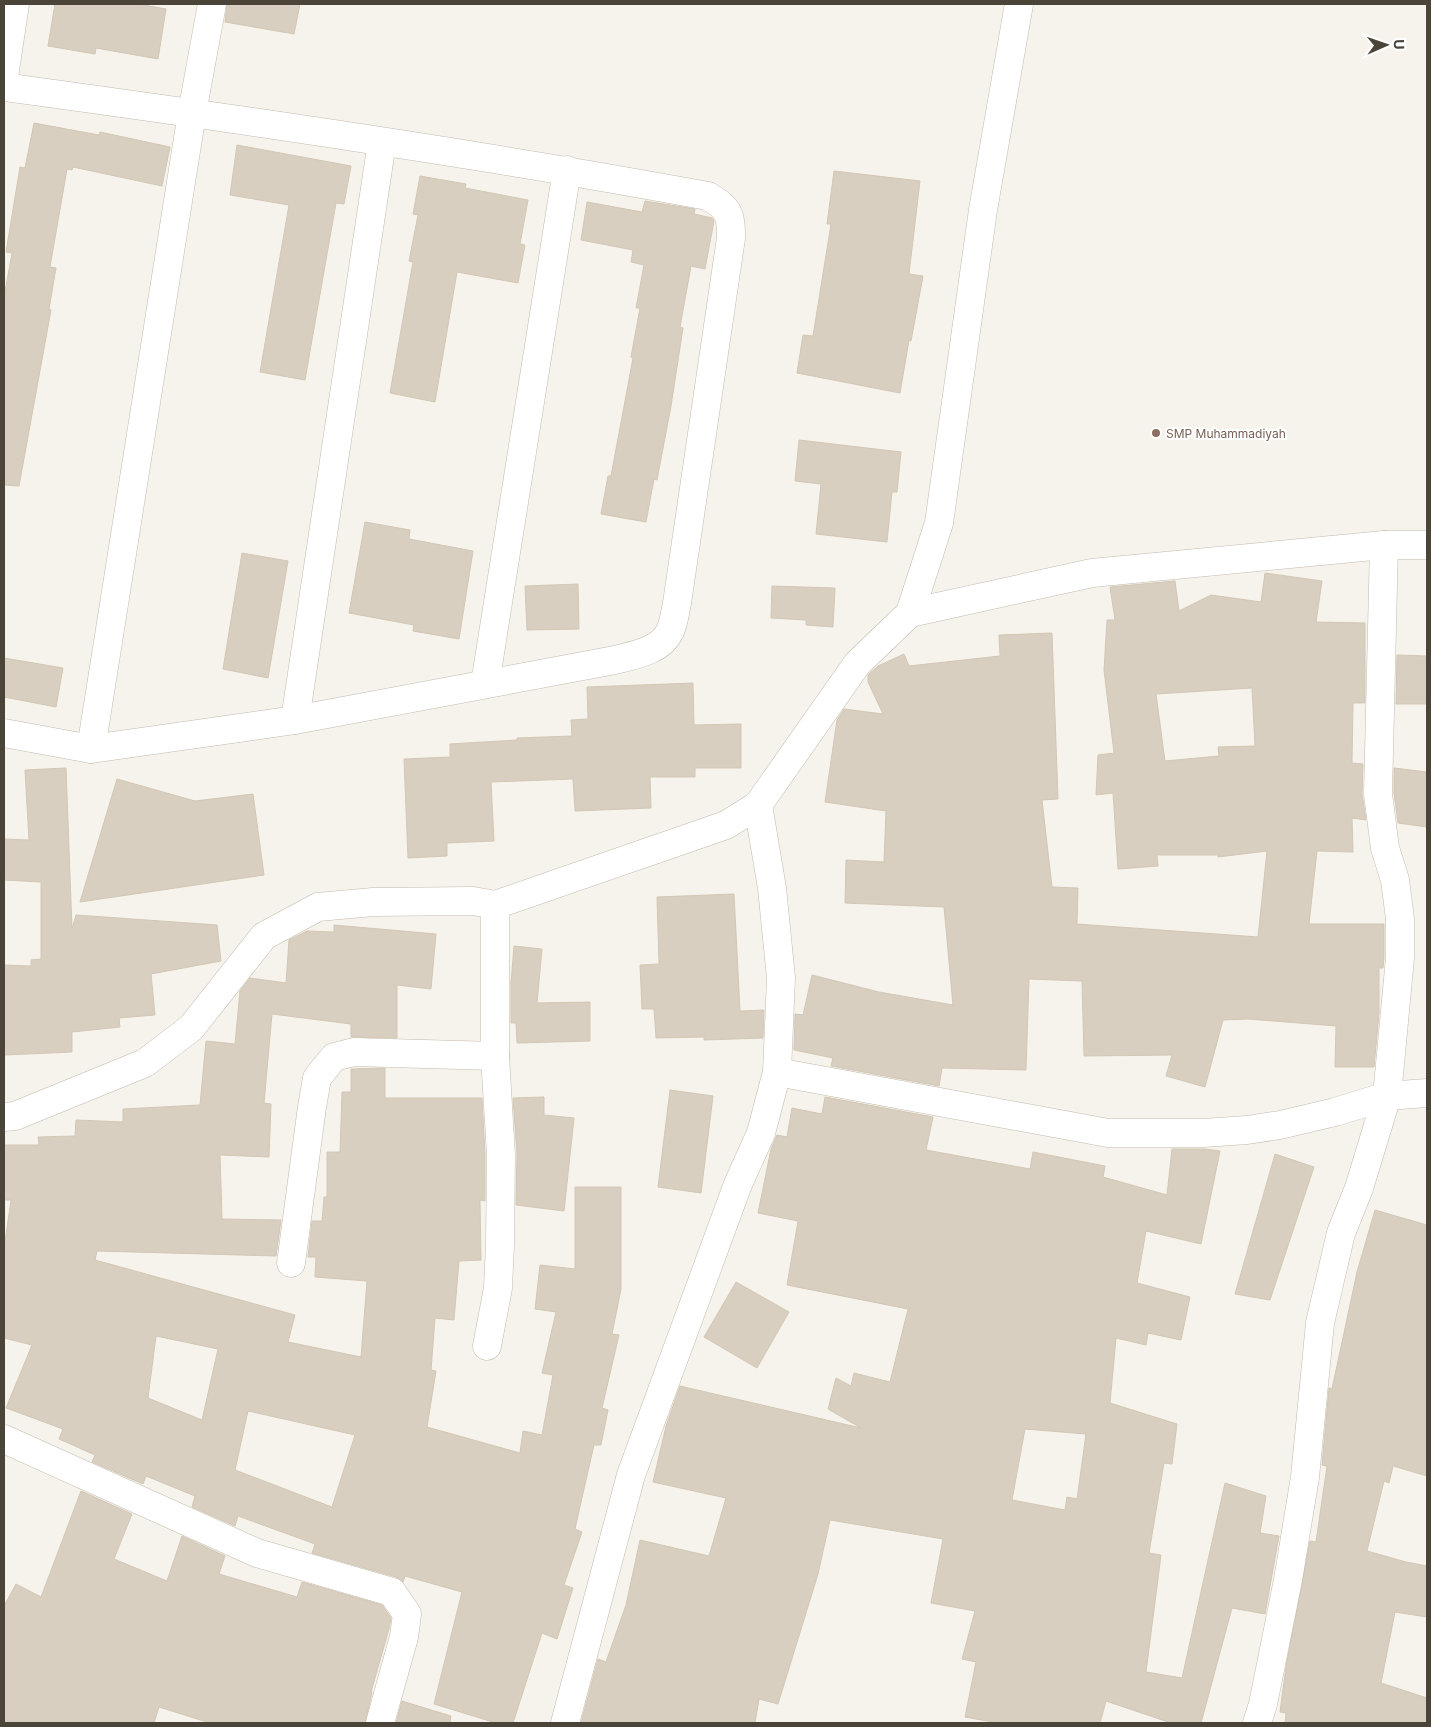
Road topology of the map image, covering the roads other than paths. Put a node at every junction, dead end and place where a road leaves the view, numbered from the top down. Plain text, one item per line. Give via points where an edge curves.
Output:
1 (15, 4) edge
2 (212, 4) edge
3 (1018, 4) edge
4 (4, 77) edge
5 (4, 88) edge
6 (192, 113) junction
7 (382, 142) junction
8 (567, 170) junction
9 (1384, 544) junction
10 (1427, 545) edge
11 (910, 613) junction
12 (485, 684) junction
13 (295, 720) junction
14 (4, 733) edge
15 (91, 749) junction
16 (758, 805) junction
17 (495, 905) junction
18 (495, 1056) junction
19 (777, 1072) junction
20 (1427, 1093) edge
21 (1386, 1096) junction
22 (4, 1117) edge
23 (291, 1263) dead end
24 (487, 1346) dead end
25 (4, 1439) edge
26 (380, 1723) edge
27 (565, 1723) edge
28 (1257, 1723) edge

1 - 4 street
2 - 6 street
3 - 11 street via 983,210 939,523
5 - 6 street
6 - 7 street
6 - 15 street
7 - 8 street
7 - 13 street
8 - 12 street
8 - 12 street via 708,196 724,206 731,221 677,603 670,632 657,646 639,654
9 - 10 street
9 - 11 street via 1092,573
9 - 21 street via 1378,794 1400,919 1400,958
11 - 16 street via 857,664
12 - 13 street
13 - 15 street
14 - 15 street
16 - 17 street via 726,825
16 - 19 street via 772,888 781,978
17 - 18 street
17 - 22 street via 474,901 373,902 318,907 264,936 191,1028 145,1063 15,1116
18 - 23 street via 354,1052 334,1057 317,1078
18 - 24 street via 501,1155 500,1245 498,1288
19 - 21 street via 1108,1133 1247,1130 1289,1123
19 - 27 street via 761,1133 738,1184 631,1475
20 - 21 street
21 - 28 street via 1359,1188 1341,1233 1320,1323 1305,1476 1288,1580
25 - 26 street via 257,1552 392,1592 407,1614 404,1638

